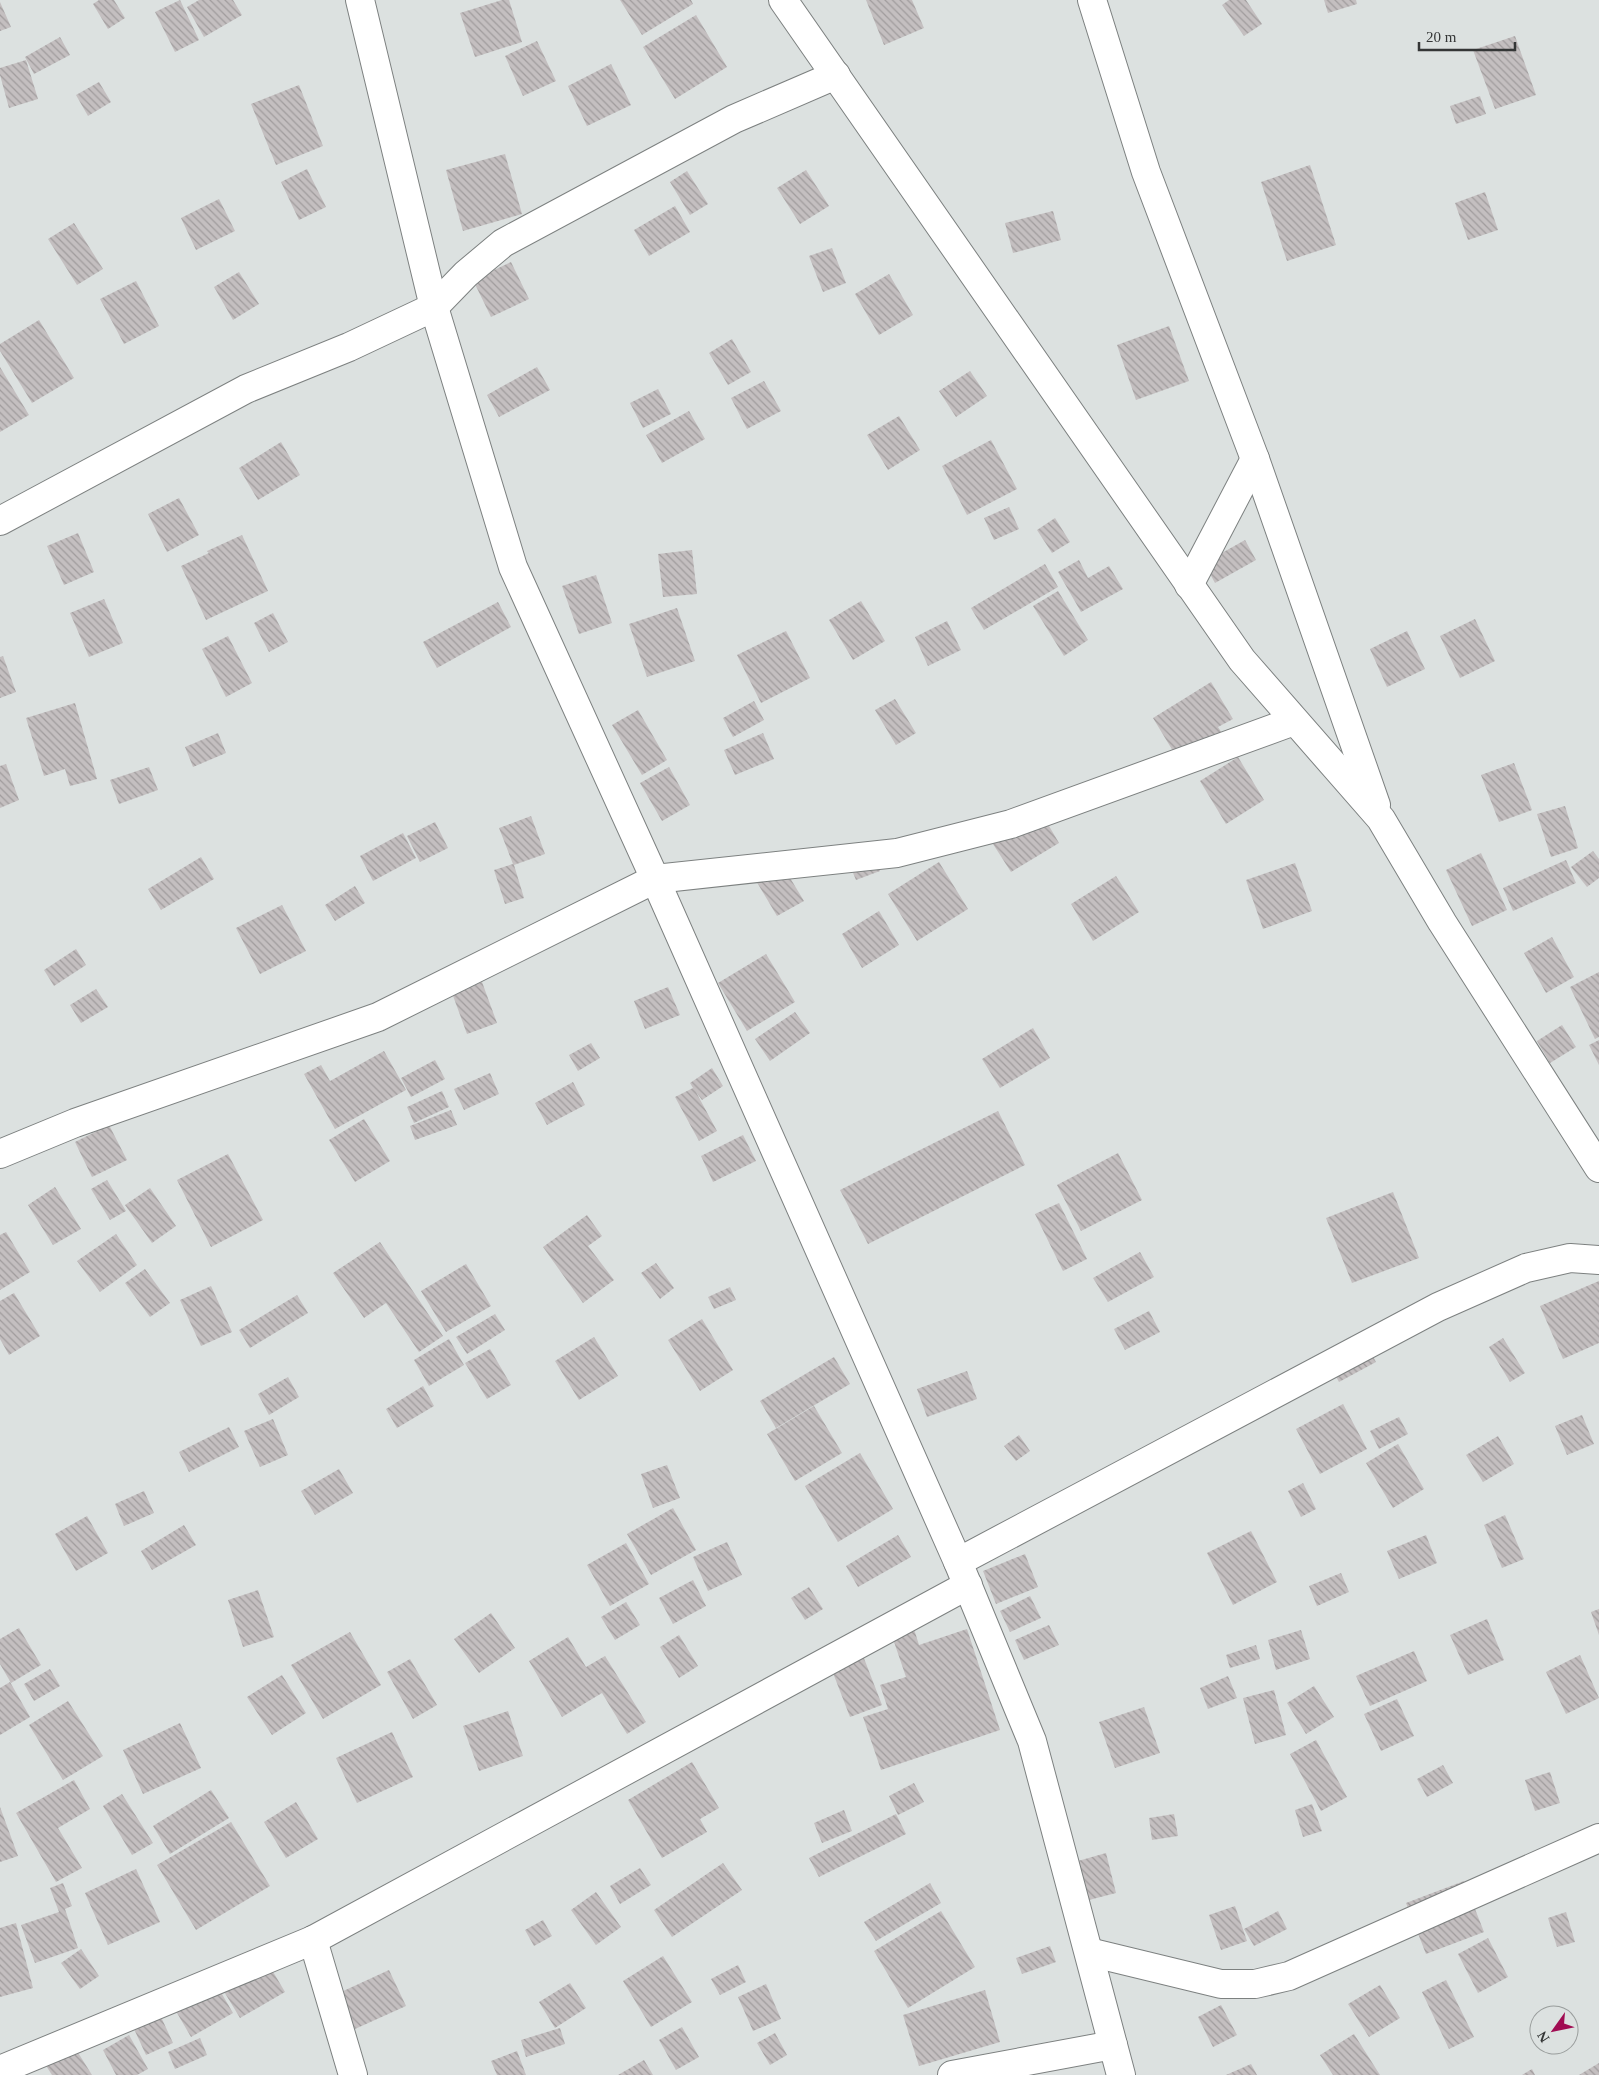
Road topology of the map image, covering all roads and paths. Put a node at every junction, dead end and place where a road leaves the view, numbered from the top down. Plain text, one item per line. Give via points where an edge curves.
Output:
1 (360, 0) edge
2 (783, 0) edge
3 (1092, 0) edge
4 (836, 75) junction
5 (434, 307) junction
6 (1255, 459) junction
7 (0, 521) edge
8 (1190, 585) junction
9 (1294, 721) junction
10 (1381, 818) junction
11 (655, 879) junction
12 (0, 1154) edge
13 (1599, 1168) edge
14 (1599, 1260) edge
15 (963, 1574) junction
16 (1599, 1838) edge
17 (313, 1940) junction
18 (1088, 1952) junction
19 (1113, 2045) junction
20 (0, 2070) edge
21 (353, 2075) edge
22 (952, 2075) edge
23 (1121, 2075) edge

1 - 5 street
2 - 4 street
3 - 6 street via 1146,172
4 - 5 street via 734,119 503,243
4 - 8 street
5 - 7 street via 349,347 246,389
5 - 11 street via 513,567
6 - 8 street
6 - 10 street
8 - 9 street via 1242,660
9 - 10 street
9 - 11 street via 1011,824 897,853
10 - 13 street via 1442,922
11 - 12 street via 378,1017 76,1123
11 - 15 street
14 - 15 street via 1570,1258 1526,1268 1438,1307
15 - 17 street
15 - 18 street via 1032,1741
16 - 18 street via 1289,1976 1255,1984 1221,1984
17 - 20 street
17 - 21 street
18 - 19 street
19 - 22 street
19 - 23 street

